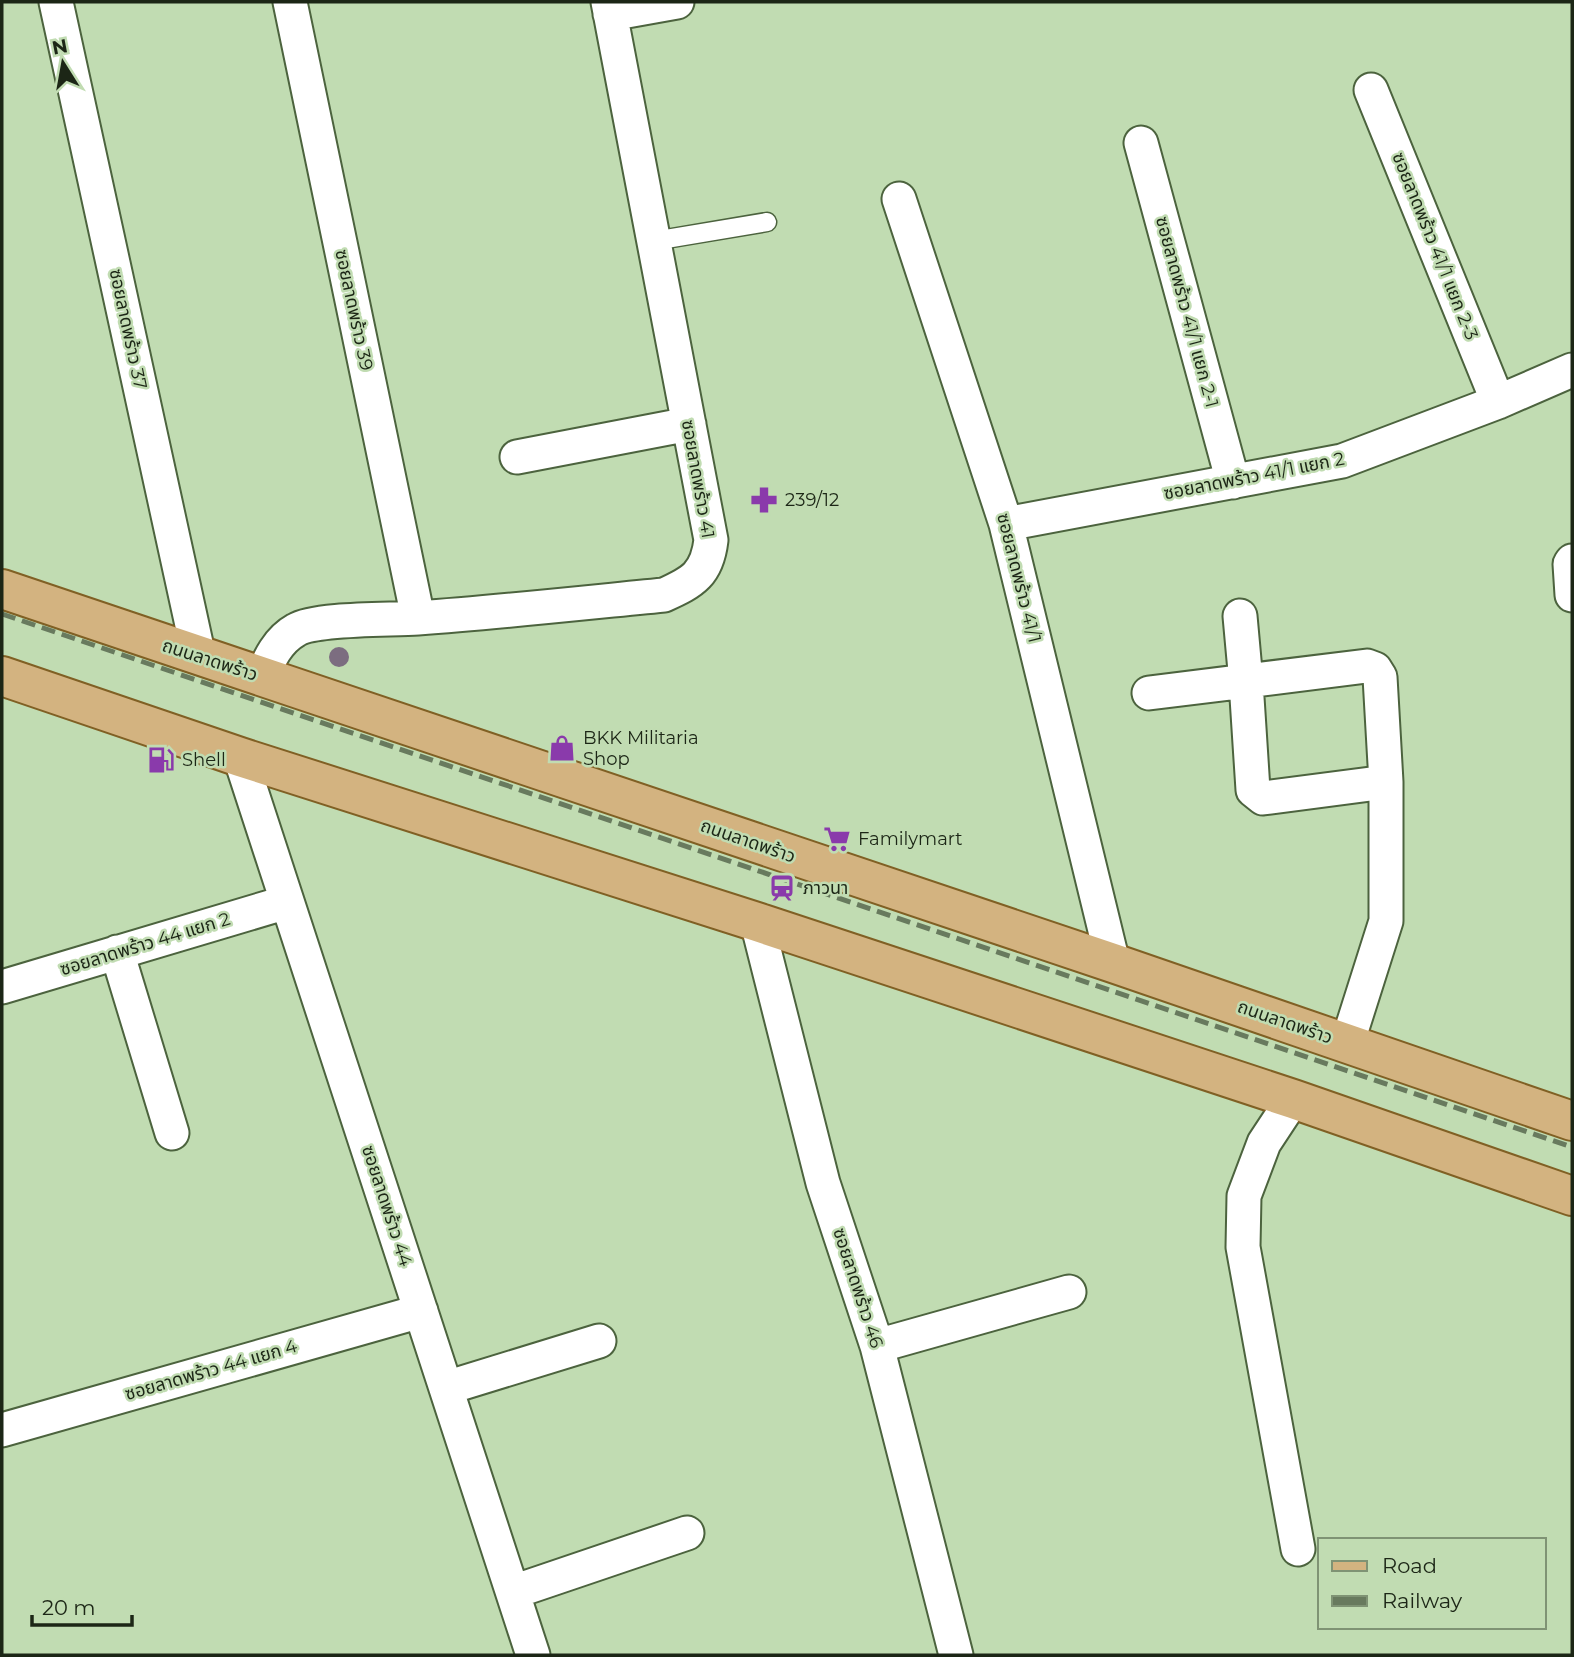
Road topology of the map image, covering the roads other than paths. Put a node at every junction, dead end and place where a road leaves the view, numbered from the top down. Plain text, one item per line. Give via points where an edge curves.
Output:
1 (56, 2) edge
2 (290, 2) edge
3 (677, 2) edge
4 (609, 8) edge
5 (1371, 89) dead end
6 (1141, 143) dead end
7 (900, 199) dead end
8 (766, 222) dead end
9 (654, 241) junction
10 (1572, 370) edge
11 (1498, 402) junction
12 (689, 424) junction
13 (517, 457) dead end
14 (1233, 482) junction
15 (1006, 524) junction
16 (1572, 561) edge
17 (2, 589) edge
18 (1572, 595) edge
19 (1240, 616) dead end
20 (418, 618) junction
21 (199, 657) junction
22 (2, 676) edge
23 (262, 677) junction
24 (1247, 682) junction
25 (1149, 693) dead end
26 (240, 757) junction
27 (1386, 782) junction
28 (287, 902) junction
29 (757, 922) junction
30 (117, 952) junction
31 (1113, 963) junction
32 (2, 987) edge
33 (1347, 1044) junction
34 (1293, 1099) junction
35 (1572, 1121) edge
36 (172, 1133) dead end
37 (1572, 1196) edge
38 (1069, 1293) dead end
39 (421, 1311) junction
40 (599, 1341) dead end
41 (877, 1346) junction
42 (446, 1388) junction
43 (2, 1430) edge
44 (687, 1534) dead end
45 (1298, 1549) dead end
46 (513, 1592) junction
47 (533, 1655) edge
48 (956, 1655) edge

1 - 21 street, ซอยลาดพร้าว 37
2 - 20 street, ซอยลาดพร้าว 39
3 - 4 street
4 - 9 street, ซอยลาดพร้าว 41
5 - 11 street, ซอยลาดพร้าว 41/1 แยก 2-3
6 - 14 street, ซอยลาดพร้าว 41/1 แยก 2-1
7 - 15 street, ซอยลาดพร้าว 41/1
8 - 9 lane
9 - 12 street, ซอยลาดพร้าว 41
10 - 11 street, ซอยลาดพร้าว 41/1 แยก 2
11 - 14 street, ซอยลาดพร้าว 41/1 แยก 2 via 1342,461
12 - 13 street
12 - 20 street, ซอยลาดพร้าว 41 via 711,540 703,570 686,585 664,595
14 - 15 street, ซอยลาดพร้าว 41/1 แยก 2
15 - 31 street, ซอยลาดพร้าว 41/1
16 - 18 street
17 - 21 main road, ถนนลาดพร้าว
19 - 24 street
20 - 23 street, ซอยลาดพร้าว 41 via 314,624 296,630 270,657
21 - 23 main road, ถนนลาดพร้าว
22 - 26 main road
23 - 31 main road, ถนนลาดพร้าว
24 - 25 street
24 - 27 street via 1375,668 1380,677
24 - 27 street via 1250,777 1253,790 1263,798
26 - 28 street, ซอยลาดพร้าว 44
26 - 29 main road
27 - 33 street via 1386,921
28 - 30 street, ซอยลาดพร้าว 44 แยก 2
28 - 39 street, ซอยลาดพร้าว 44
29 - 34 main road
29 - 41 street, ซอยลาดพร้าว 46 via 823,1182
30 - 32 street, ซอยลาดพร้าว 44 แยก 2
30 - 36 street
31 - 33 main road, ถนนลาดพร้าว
33 - 35 main road, ถนนลาดพร้าว
34 - 37 main road
34 - 45 street via 1264,1143 1244,1196 1243,1247
38 - 41 street
39 - 42 street, ซอยลาดพร้าว 44
39 - 43 street, ซอยลาดพร้าว 44 แยก 4
40 - 42 street
41 - 48 street, ซอยลาดพร้าว 46
42 - 46 street, ซอยลาดพร้าว 44
44 - 46 street
46 - 47 street, ซอยลาดพร้าว 44

